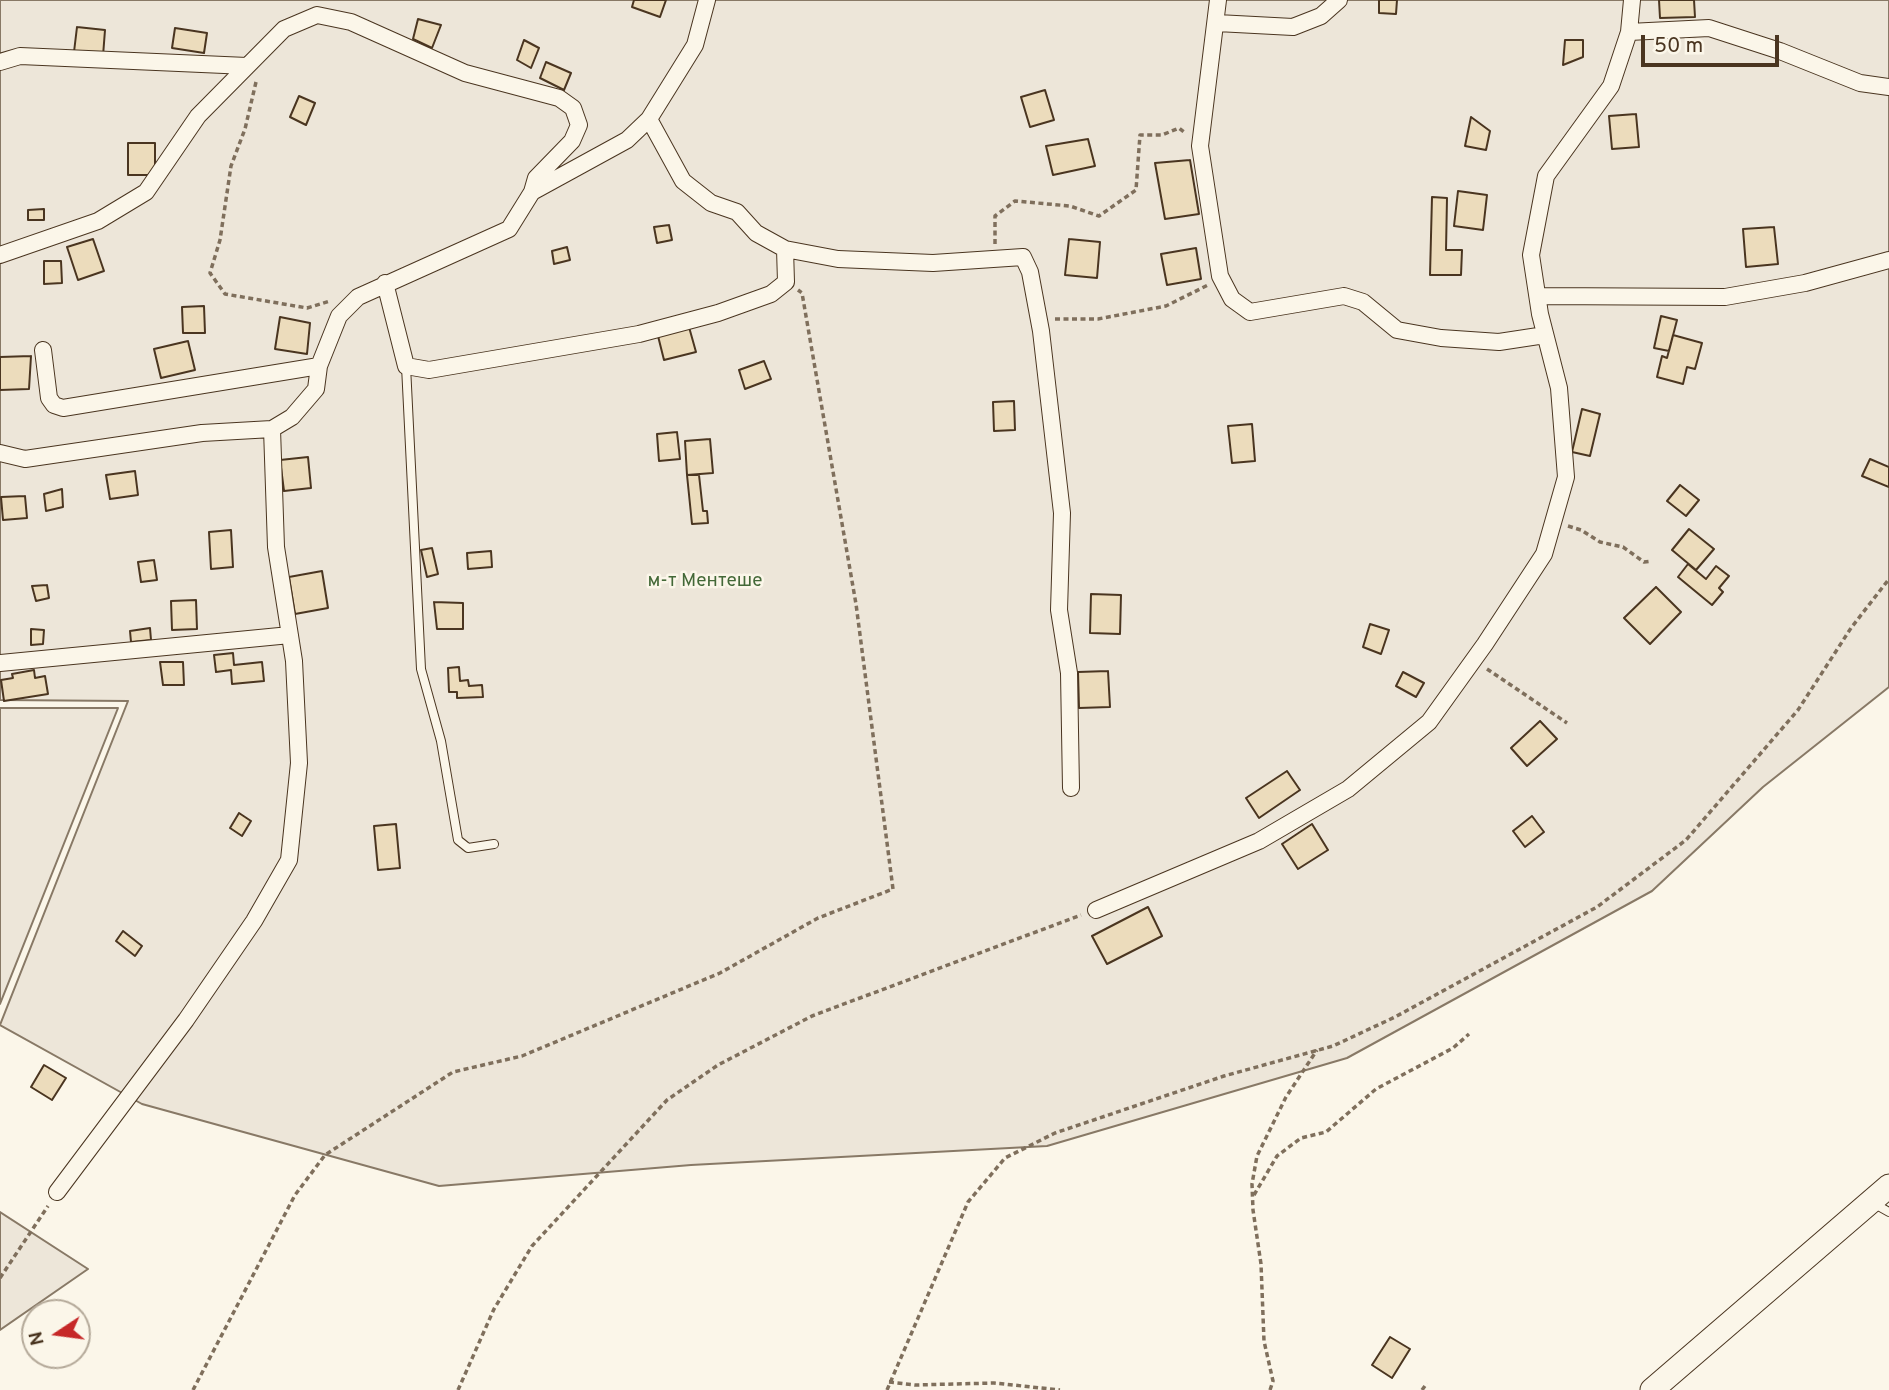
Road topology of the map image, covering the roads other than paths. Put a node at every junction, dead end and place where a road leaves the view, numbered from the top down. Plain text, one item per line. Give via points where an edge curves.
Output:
1 (707, 0) edge
2 (1218, 0) edge
3 (1339, 0) edge
4 (1632, 0) edge
5 (1217, 23) junction
6 (1629, 32) junction
7 (0, 62) edge
8 (247, 66) junction
9 (1889, 87) edge
10 (649, 119) junction
11 (532, 192) junction
12 (785, 249) junction
13 (0, 255) edge
14 (1889, 260) edge
15 (385, 283) junction
16 (1538, 296) junction
17 (1545, 335) junction
18 (43, 350) dead end
19 (319, 366) junction
20 (406, 366) junction
21 (272, 429) junction
22 (0, 453) edge
23 (290, 635) junction
24 (0, 663) edge
25 (1071, 788) dead end
26 (494, 844) dead end
27 (1096, 910) road end
28 (1889, 1186) edge
29 (57, 1192) road end
30 (1880, 1207) edge
31 (1652, 1390) edge

1 - 10 street via 695,45
2 - 5 street
3 - 5 street via 1321,16 1293,27
4 - 6 street
5 - 17 street via 1200,146 1220,275 1232,299 1251,312 1344,296 1363,302 1396,330 1499,342
6 - 9 street via 1709,28 1860,83
6 - 16 street via 1611,86 1546,176 1531,256
7 - 8 street via 20,56
8 - 11 street via 284,29 317,15 351,22 466,73 559,98 573,108 579,125 572,141 536,178
8 - 13 street via 198,116 146,192 98,221
10 - 11 street via 627,140
10 - 12 street via 683,180 711,203 737,212 757,233
11 - 15 street via 509,229
12 - 20 street via 786,282 771,294 718,313 639,334 456,367 429,370
12 - 25 street via 838,259 933,263 1023,257 1041,331 1062,513 1059,610 1069,673
14 - 16 street via 1805,283 1725,297
15 - 19 street via 358,297 339,316
15 - 20 street
16 - 17 street
17 - 27 street via 1559,387 1566,477 1544,554 1429,722 1348,789 1259,841
18 - 19 street via 49,398 62,408
19 - 21 street via 316,389 308,401
20 - 26 lane via 421,668 441,741 457,840 468,848
21 - 22 street via 202,433 25,459
21 - 23 street via 276,547
23 - 24 street
23 - 29 street via 299,764 289,860 254,921 186,1020
28 - 30 main road
30 - 31 main road

